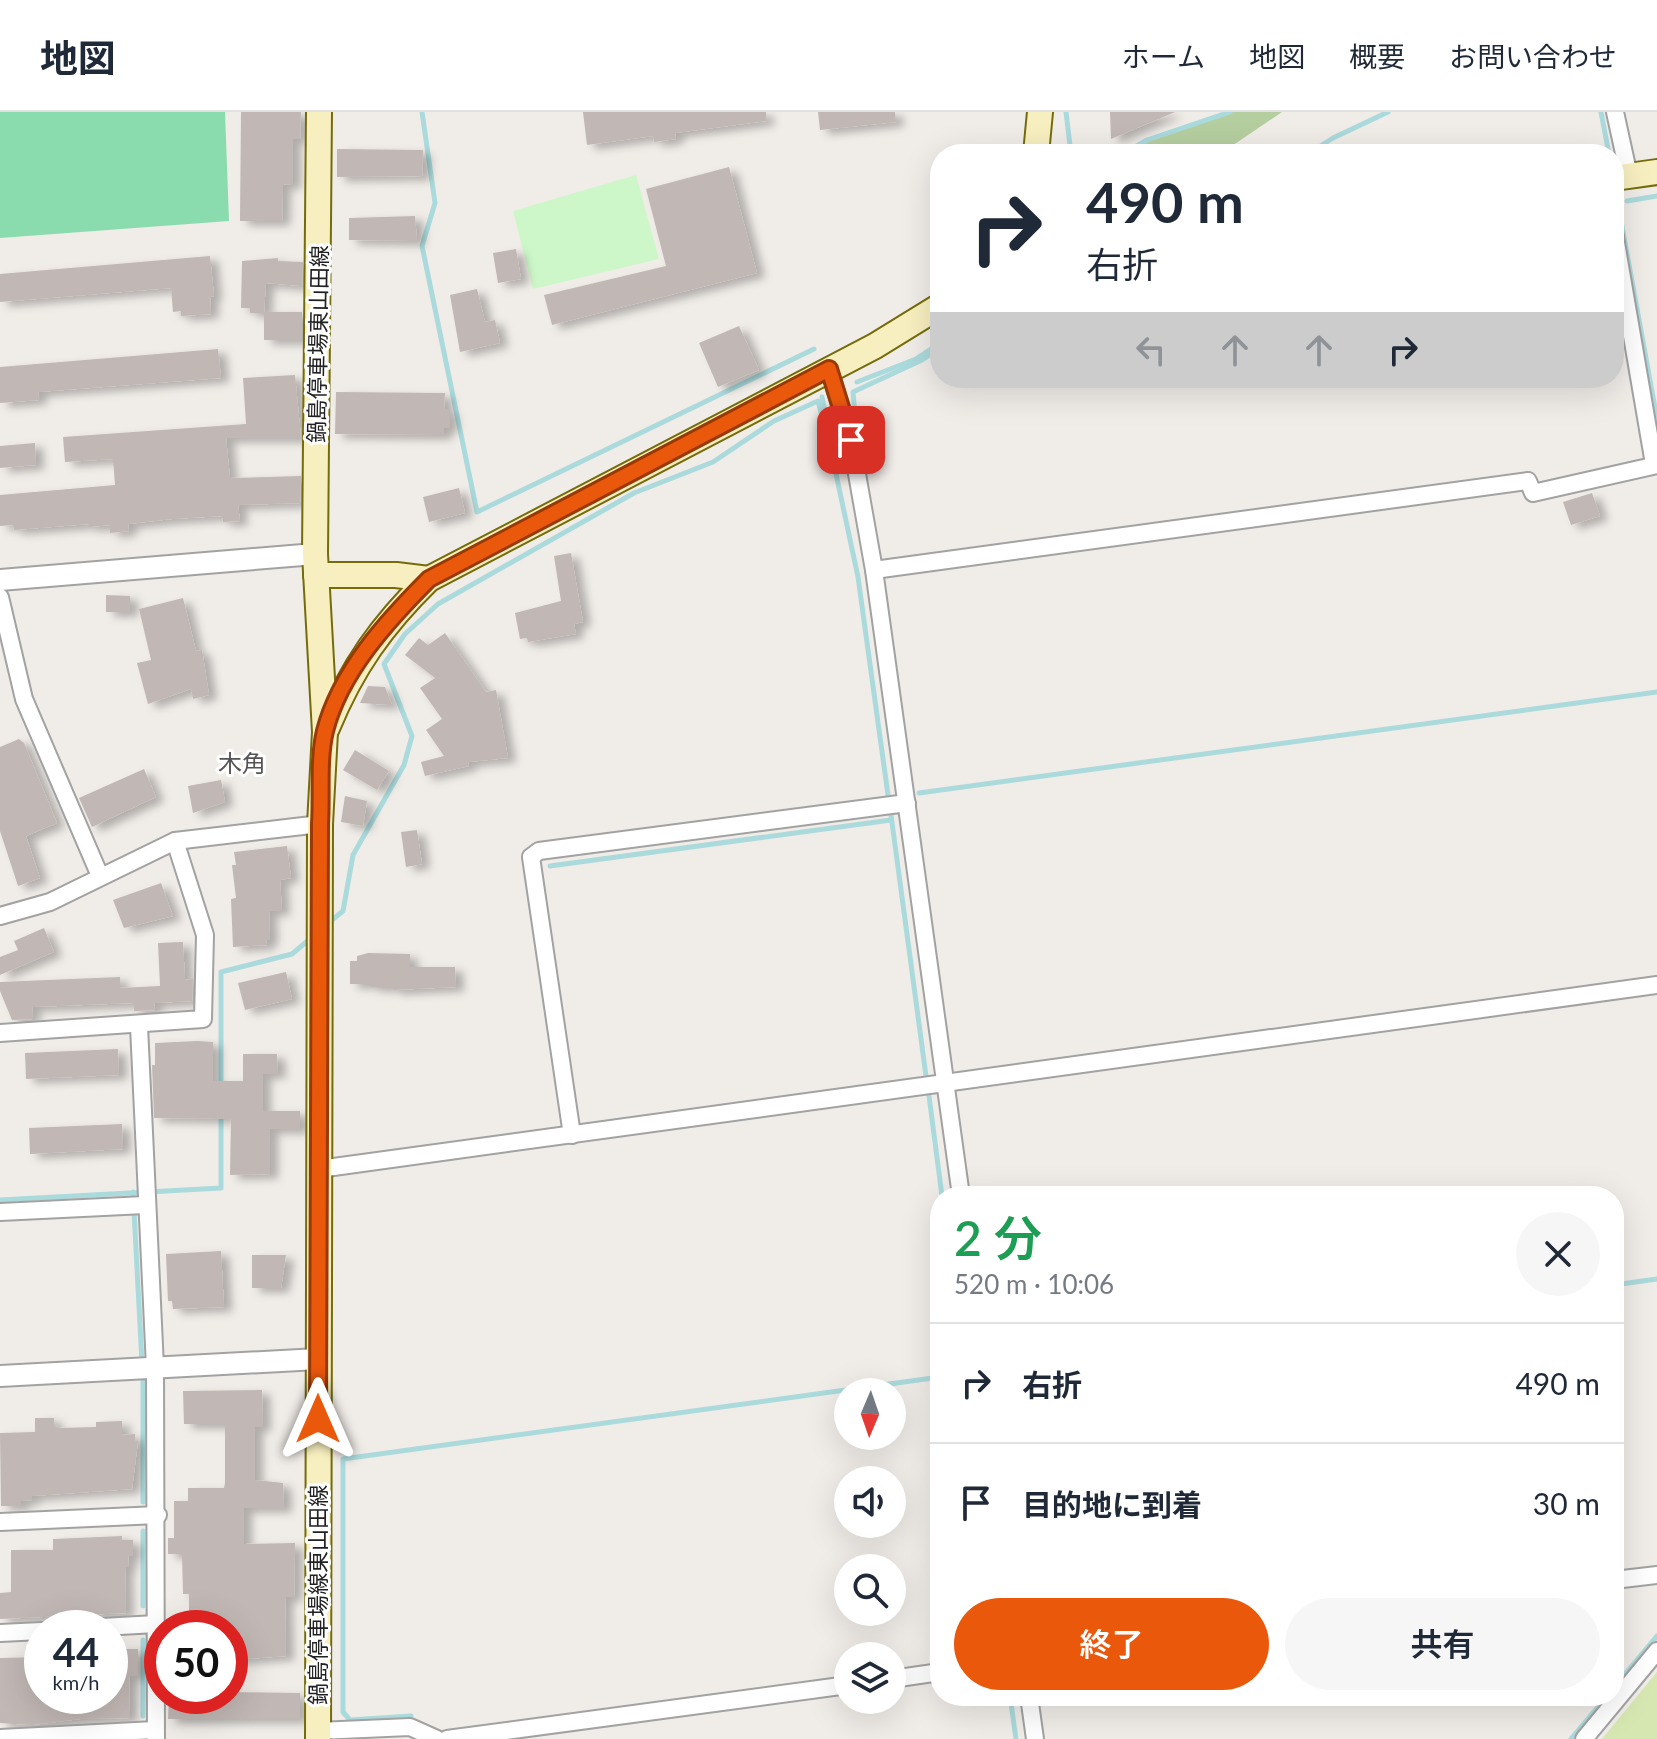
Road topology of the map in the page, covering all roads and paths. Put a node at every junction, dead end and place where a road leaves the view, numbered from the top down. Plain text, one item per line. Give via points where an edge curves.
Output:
1 (319, 112) edge
2 (1040, 112) edge
3 (1615, 112) edge
4 (1037, 144) edge
5 (1618, 144) edge
6 (1657, 172) edge
7 (1624, 177) edge
8 (1624, 286) edge
9 (930, 312) edge
10 (829, 369) junction
11 (1656, 464) edge
12 (316, 564) junction
13 (874, 570) junction
14 (429, 579) junction
15 (0, 580) edge
16 (0, 597) edge
17 (325, 732) junction
18 (907, 803) junction
19 (320, 824) junction
20 (175, 841) junction
21 (100, 876) junction
22 (0, 916) edge
23 (1657, 985) edge
24 (139, 1026) junction
25 (0, 1033) edge
26 (945, 1084) junction
27 (572, 1135) junction
28 (319, 1169) junction
29 (960, 1186) edge
30 (145, 1196) junction
31 (0, 1212) edge
32 (318, 1359) junction
33 (155, 1367) junction
34 (0, 1376) edge
35 (158, 1515) junction
36 (0, 1522) edge
37 (1657, 1575) edge
38 (1624, 1579) edge
39 (156, 1610) edge
40 (24, 1632) edge
41 (0, 1633) edge
42 (1657, 1651) edge
43 (930, 1673) edge
44 (906, 1677) edge
45 (834, 1687) edge
46 (1624, 1691) edge
47 (1030, 1706) edge
48 (1611, 1706) edge
49 (156, 1734) edge
50 (318, 1735) edge
51 (0, 1738) edge
52 (428, 1738) edge
53 (437, 1739) edge
54 (447, 1739) edge
55 (1035, 1739) edge
56 (1584, 1739) edge

1 - 12 main road, 鍋島停車場東山田線
2 - 4 main road
3 - 5 street
6 - 7 main road
8 - 11 street
9 - 10 main road, 鍋島停車場線東山田線
10 - 13 street via 851,440
10 - 14 main road, 鍋島停車場線東山田線
11 - 13 street via 1533,493 1528,481
12 - 14 main road
12 - 15 street
12 - 17 main road, 鍋島停車場線東山田線
13 - 18 street
14 - 17 main road, 鍋島停車場線東山田線 via 390,618 346,681
16 - 21 street via 24,699
17 - 19 main road, 鍋島停車場線東山田線
18 - 26 street
18 - 27 street via 539,851 531,857
19 - 20 street
19 - 28 main road, 鍋島停車場線東山田線
20 - 21 street
20 - 24 street via 205,935 203,1019
21 - 22 street via 50,902
23 - 26 street
24 - 25 street
24 - 30 street
26 - 27 street
26 - 29 street
27 - 28 street
28 - 32 main road, 鍋島停車場線東山田線
30 - 31 street
30 - 33 street
32 - 33 street
32 - 50 main road, 鍋島停車場線東山田線
33 - 34 street
33 - 35 street
35 - 36 street
35 - 39 street
37 - 38 street
40 - 41 street
42 - 46 street
43 - 44 street
45 - 54 street
47 - 55 street
48 - 56 street
49 - 51 street
50 - 52 street via 410,1727
52 - 53 street

